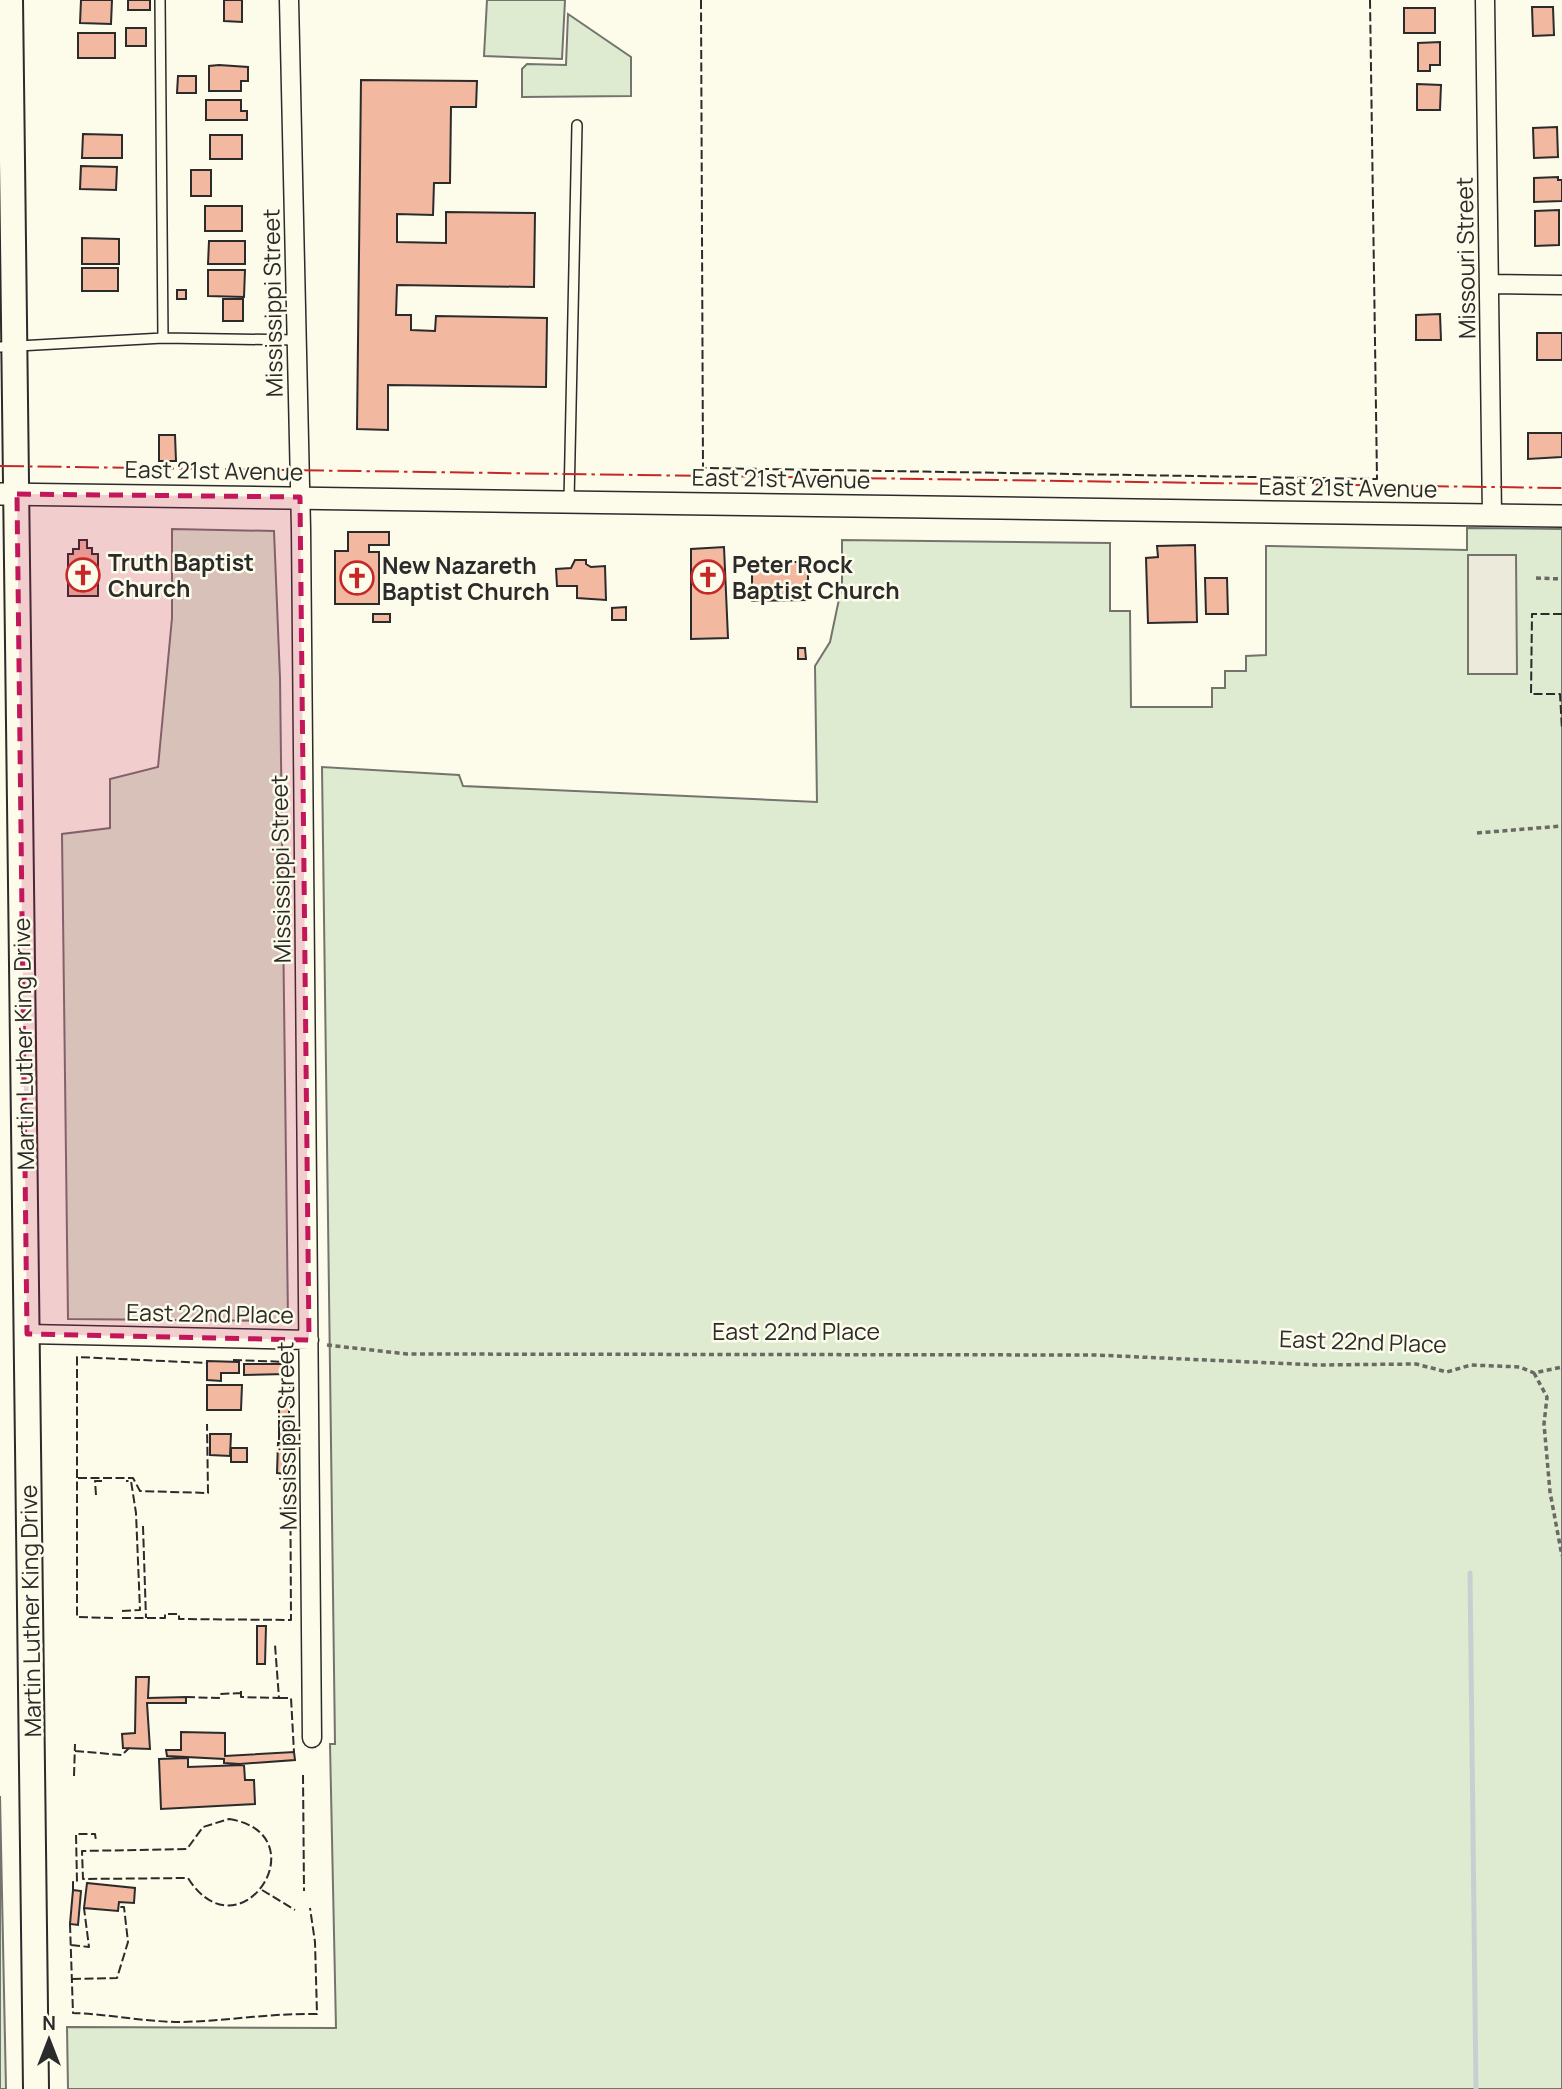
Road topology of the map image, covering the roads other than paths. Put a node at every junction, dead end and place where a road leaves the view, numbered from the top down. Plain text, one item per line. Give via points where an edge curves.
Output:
1 (10, 0) edge
2 (160, 0) edge
3 (289, 0) edge
4 (1485, 0) edge
5 (578, 125) dead end
6 (1490, 284) junction
7 (1562, 285) edge
8 (163, 338) junction
9 (297, 340) junction
10 (8, 347) edge
11 (8, 494) edge
12 (300, 498) junction
13 (569, 501) junction
14 (1492, 515) junction
15 (1562, 516) edge
16 (27, 1334) junction
17 (309, 1340) junction
18 (312, 1738) dead end
19 (36, 2089) edge

1 - 10 main road, Martin Luther King Drive
2 - 8 lane
3 - 9 street, Mississippi Street
4 - 6 street, Missouri Street
5 - 13 lane
6 - 7 street
6 - 14 street, Missouri Street
8 - 9 lane
8 - 10 lane
9 - 12 street, Mississippi Street
10 - 11 main road, Martin Luther King Drive
11 - 12 street, East 21st Avenue
11 - 16 main road, Martin Luther King Drive
12 - 13 street, East 21st Avenue
12 - 17 street, Mississippi Street
13 - 14 street, East 21st Avenue
14 - 15 street, East 21st Avenue
16 - 17 street, East 22nd Place
16 - 19 main road, Martin Luther King Drive
17 - 18 street, Mississippi Street

